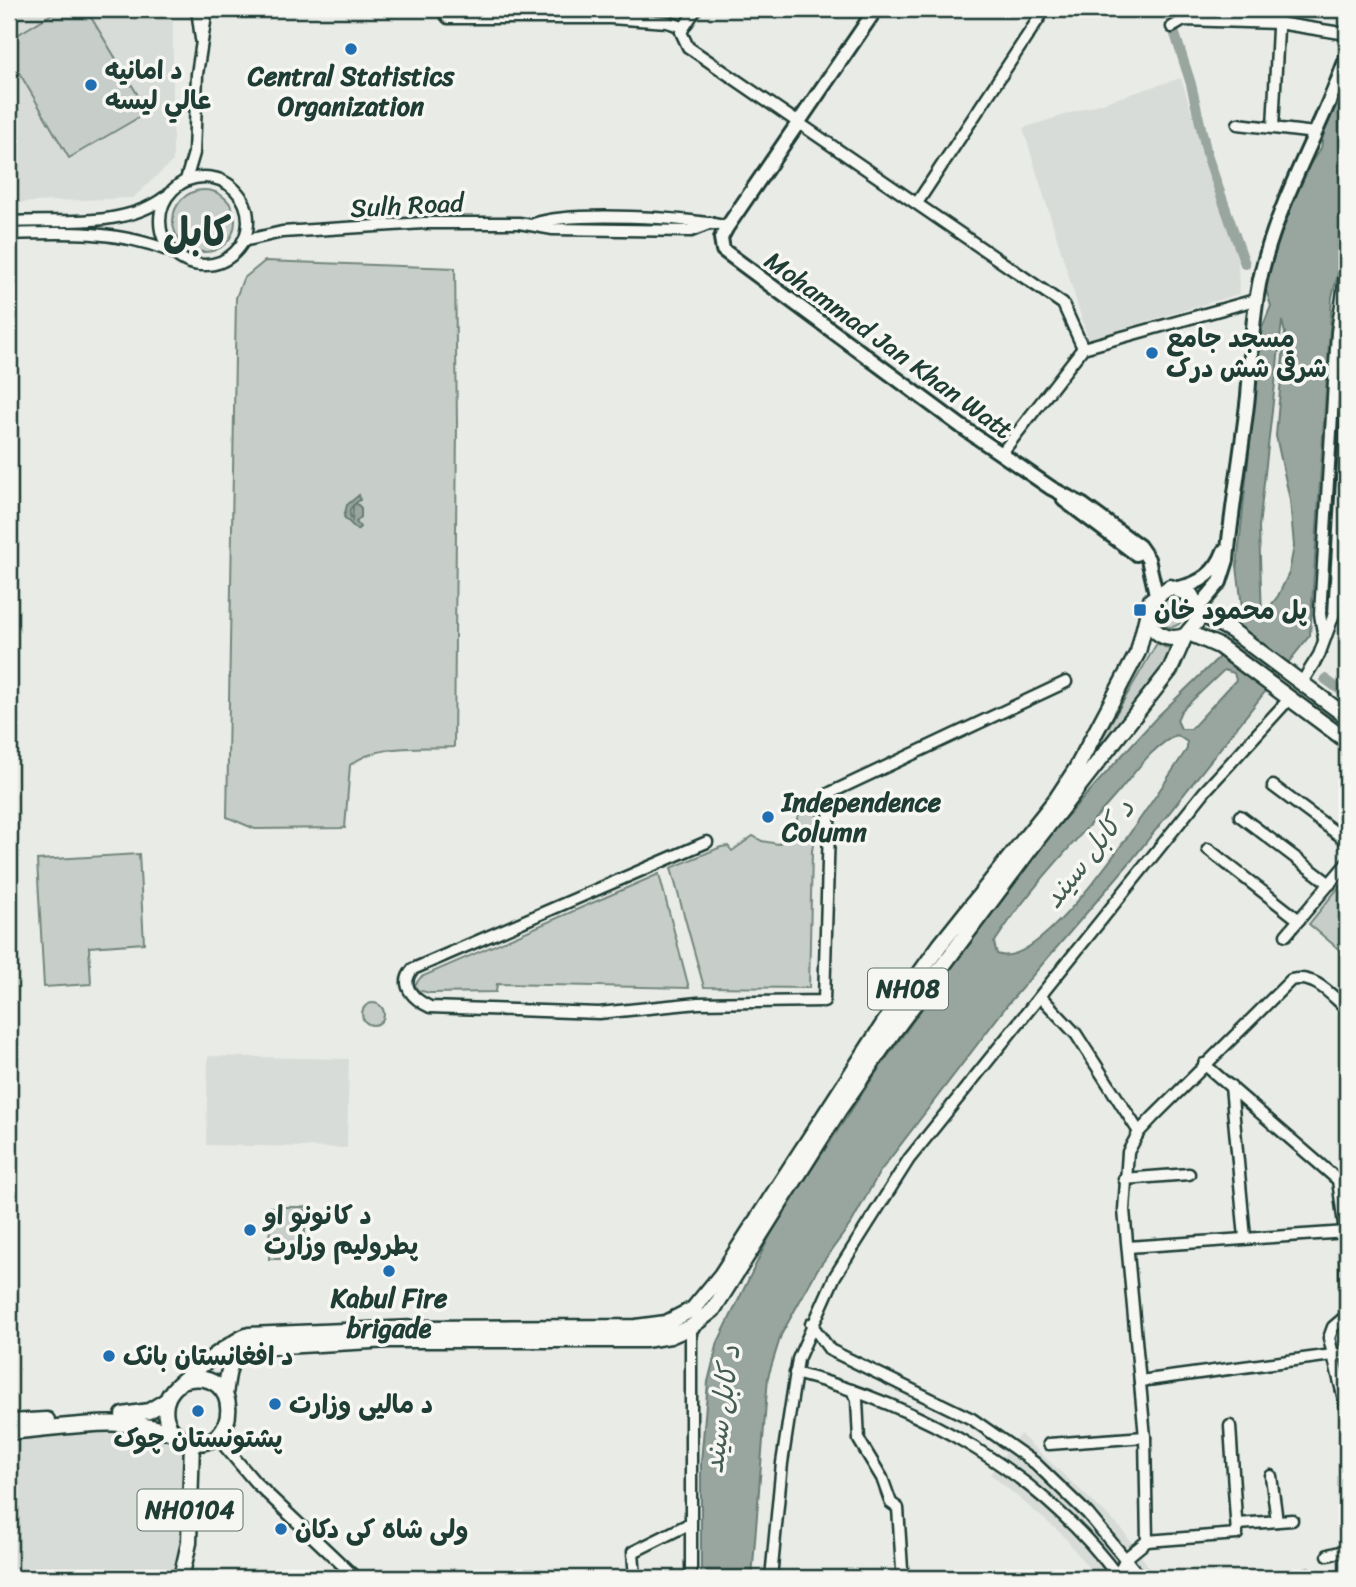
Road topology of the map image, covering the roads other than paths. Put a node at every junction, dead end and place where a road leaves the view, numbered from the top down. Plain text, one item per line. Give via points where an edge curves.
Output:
1 (197, 9) edge
2 (207, 9) edge
3 (441, 9) edge
4 (696, 9) edge
5 (876, 9) edge
6 (1045, 9) edge
7 (1279, 9) edge
8 (1278, 23) junction
9 (683, 27) junction
10 (1172, 27) dead end
11 (1347, 34) edge
12 (202, 49) junction
13 (1347, 56) edge
14 (800, 122) junction
15 (1238, 124) dead end
16 (1273, 127) junction
17 (1315, 133) junction
18 (186, 180) junction
19 (166, 197) junction
20 (917, 202) junction
21 (9, 222) edge
22 (727, 227) junction
23 (9, 234) edge
24 (243, 241) junction
25 (170, 251) junction
26 (1347, 263) edge
27 (1255, 300) junction
28 (1342, 333) edge
29 (1083, 348) junction
30 (1347, 398) edge
31 (1002, 454) junction
32 (1228, 538) junction
33 (1178, 587) junction
34 (1153, 597) junction
35 (1198, 610) junction
36 (1147, 615) junction
37 (1187, 634) junction
38 (1324, 639) junction
39 (1066, 682) dead end
40 (1302, 682) junction
41 (1290, 698) junction
42 (1347, 717) edge
43 (1347, 741) edge
44 (1273, 786) dead end
45 (1240, 816) dead end
46 (1347, 841) edge
47 (707, 842) dead end
48 (1208, 849) dead end
49 (1347, 863) edge
50 (1330, 884) junction
51 (1300, 920) junction
52 (1286, 935) dead end
53 (1041, 997) junction
54 (1347, 1009) edge
55 (1204, 1064) junction
56 (1231, 1086) junction
57 (1139, 1132) junction
58 (1347, 1170) edge
59 (1189, 1174) dead end
60 (1124, 1179) junction
61 (1338, 1180) junction
62 (1346, 1232) edge
63 (1245, 1238) junction
64 (1128, 1247) junction
65 (811, 1324) junction
66 (691, 1328) junction
67 (1347, 1353) edge
68 (1331, 1354) junction
69 (795, 1373) junction
70 (186, 1380) junction
71 (1140, 1381) junction
72 (852, 1390) junction
73 (225, 1395) junction
74 (167, 1400) junction
75 (1347, 1412) edge
76 (9, 1422) edge
77 (1230, 1426) dead end
78 (9, 1432) edge
79 (175, 1434) junction
80 (216, 1436) junction
81 (1145, 1437) junction
82 (192, 1442) junction
83 (1049, 1444) dead end
84 (1271, 1476) dead end
85 (1292, 1520) dead end
86 (1277, 1521) junction
87 (689, 1524) junction
88 (1238, 1524) junction
89 (1147, 1541) junction
90 (1347, 1550) edge
91 (1328, 1555) dead end
92 (1126, 1558) junction
93 (902, 1569) dead end
94 (1118, 1577) edge
95 (181, 1578) edge
96 (356, 1578) edge
97 (635, 1578) edge
98 (691, 1578) edge
99 (771, 1578) edge
100 (1141, 1578) edge

1 - 12 street
2 - 12 street
3 - 9 street via 448,18 610,18
4 - 9 street
5 - 14 main road
6 - 20 street
7 - 8 street
8 - 10 street via 1184,20
8 - 11 street
8 - 16 street
9 - 14 street via 682,40 688,47
12 - 18 street via 194,153
13 - 17 main road
14 - 20 street
14 - 22 main road
15 - 16 street
16 - 17 street
17 - 27 main road via 1277,221
18 - 19 street
18 - 24 street via 207,176 227,183 243,199 248,227
19 - 21 street via 148,210 123,217
19 - 25 street via 159,215 161,234
20 - 29 street via 1063,304
22 - 24 street, Sulh Road via 555,218 534,224 424,223 282,232
22 - 31 main road, Mohammad Jan Khan Watt via 720,243 735,260
23 - 25 street via 113,234
24 - 25 street via 225,260 205,265 185,261
26 - 28 street
27 - 29 street
27 - 32 main road via 1248,395
28 - 38 street via 1320,614
29 - 31 street
30 - 38 street via 1334,614
31 - 34 main road, Mohammad Jan Khan Watt via 1083,505 1142,550 1148,559
32 - 33 main road via 1209,575
32 - 35 main road via 1220,582
33 - 34 highway
33 - 35 highway via 1191,595
34 - 36 highway, NH08
35 - 37 highway, NH08
35 - 40 highway
36 - 37 highway via 1161,636 1168,639
36 - 70 highway, NH08 via 1138,652 1076,769 884,1023 758,1221 693,1309 666,1323 636,1327 415,1328 249,1335 233,1342
37 - 41 highway via 1219,646
37 - 66 highway, NH08 via 1170,670 894,1031 713,1310
38 - 40 street
39 - 47 street via 830,793 824,1000 698,1003 599,1013 430,1007 415,1000 407,987 408,975 419,966
40 - 42 highway
41 - 43 highway
41 - 53 street via 1205,792
44 - 46 street
45 - 50 street
48 - 51 street
49 - 50 street
50 - 51 street
51 - 52 street
53 - 57 street via 1076,1034
53 - 65 street via 909,1158 835,1276
54 - 55 street via 1315,982 1302,977 1291,980
55 - 56 street
55 - 57 street
56 - 61 street
56 - 63 street
57 - 60 street via 1128,1152
58 - 61 street
59 - 60 street
60 - 64 street
61 - 62 street
62 - 63 street
62 - 68 street via 1346,1316 1329,1333
63 - 64 street
64 - 71 street
65 - 69 street
65 - 92 street via 830,1350 972,1419 1035,1463
66 - 73 highway, NH08 via 645,1340 390,1340 247,1348 230,1363
66 - 87 street
67 - 68 street
68 - 71 street
68 - 75 street
69 - 72 street
69 - 99 street
70 - 73 highway via 209,1380
70 - 74 highway
71 - 81 street
72 - 93 street via 858,1400 859,1440 891,1503 898,1508
72 - 94 street via 953,1432 986,1453 1068,1521
73 - 80 highway via 229,1413
74 - 76 highway via 140,1414
74 - 79 highway via 166,1418
77 - 88 street
78 - 79 highway via 132,1423
79 - 82 highway
80 - 82 highway
80 - 96 street via 255,1482
81 - 83 street
81 - 89 street
82 - 95 highway, NH0104 via 189,1543
84 - 86 street
85 - 86 street
86 - 88 street
87 - 97 street via 633,1552
87 - 98 street
88 - 89 street via 1237,1534
89 - 92 street
90 - 91 street
92 - 94 street
92 - 100 street

